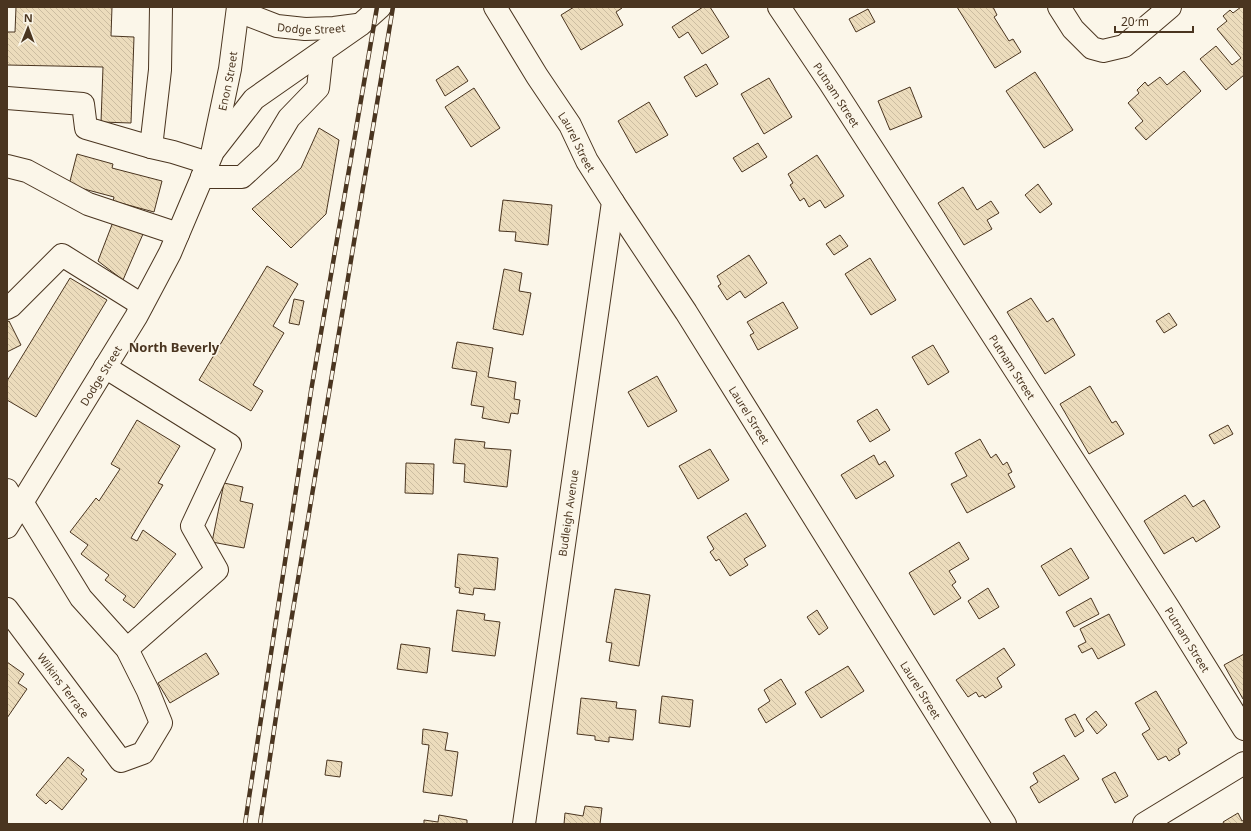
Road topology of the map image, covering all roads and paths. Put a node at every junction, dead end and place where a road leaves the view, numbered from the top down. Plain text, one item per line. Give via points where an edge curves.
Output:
1 (161, 7) edge
2 (380, 7) edge
3 (495, 7) edge
4 (779, 7) edge
5 (1058, 7) edge
6 (1170, 7) edge
7 (238, 9) edge
8 (360, 25) junction
9 (322, 52) junction
10 (7, 98) edge
11 (151, 147) junction
12 (208, 165) junction
13 (7, 166) edge
14 (613, 202) junction
15 (178, 234) junction
16 (142, 305) junction
17 (7, 308) edge
18 (105, 367) junction
19 (13, 507) edge
20 (7, 609) edge
21 (127, 650) junction
22 (1244, 729) edge
23 (1244, 764) edge
24 (524, 824) edge
25 (1005, 824) edge
26 (1144, 824) edge

1 - 11 street via 160,70
2 - 8 street, Dodge Street
3 - 14 street, Laurel Street via 570,125
4 - 22 street, Putnam Street via 1168,607
5 - 6 street via 1073,29 1092,48 1103,51 1124,46
7 - 8 street, Dodge Street via 277,26 305,29
7 - 12 street, Enon Street via 230,69
8 - 9 street
9 - 12 street via 254,99
9 - 12 street via 318,88 289,118 268,153 242,176
10 - 11 street via 83,104 86,128
11 - 12 street
12 - 15 street, Dodge Street
13 - 15 street via 27,171 88,204
14 - 24 street, Budleigh Avenue
14 - 25 street, Laurel Street via 686,312
15 - 16 street, Dodge Street
16 - 17 street via 62,255
16 - 18 street, Dodge Street
18 - 19 street, Dodge Street
18 - 21 street via 230,444 192,526 217,570
19 - 21 street via 81,598
20 - 21 street, Wilkins Terrace via 121,761 143,753 162,723
23 - 26 street

